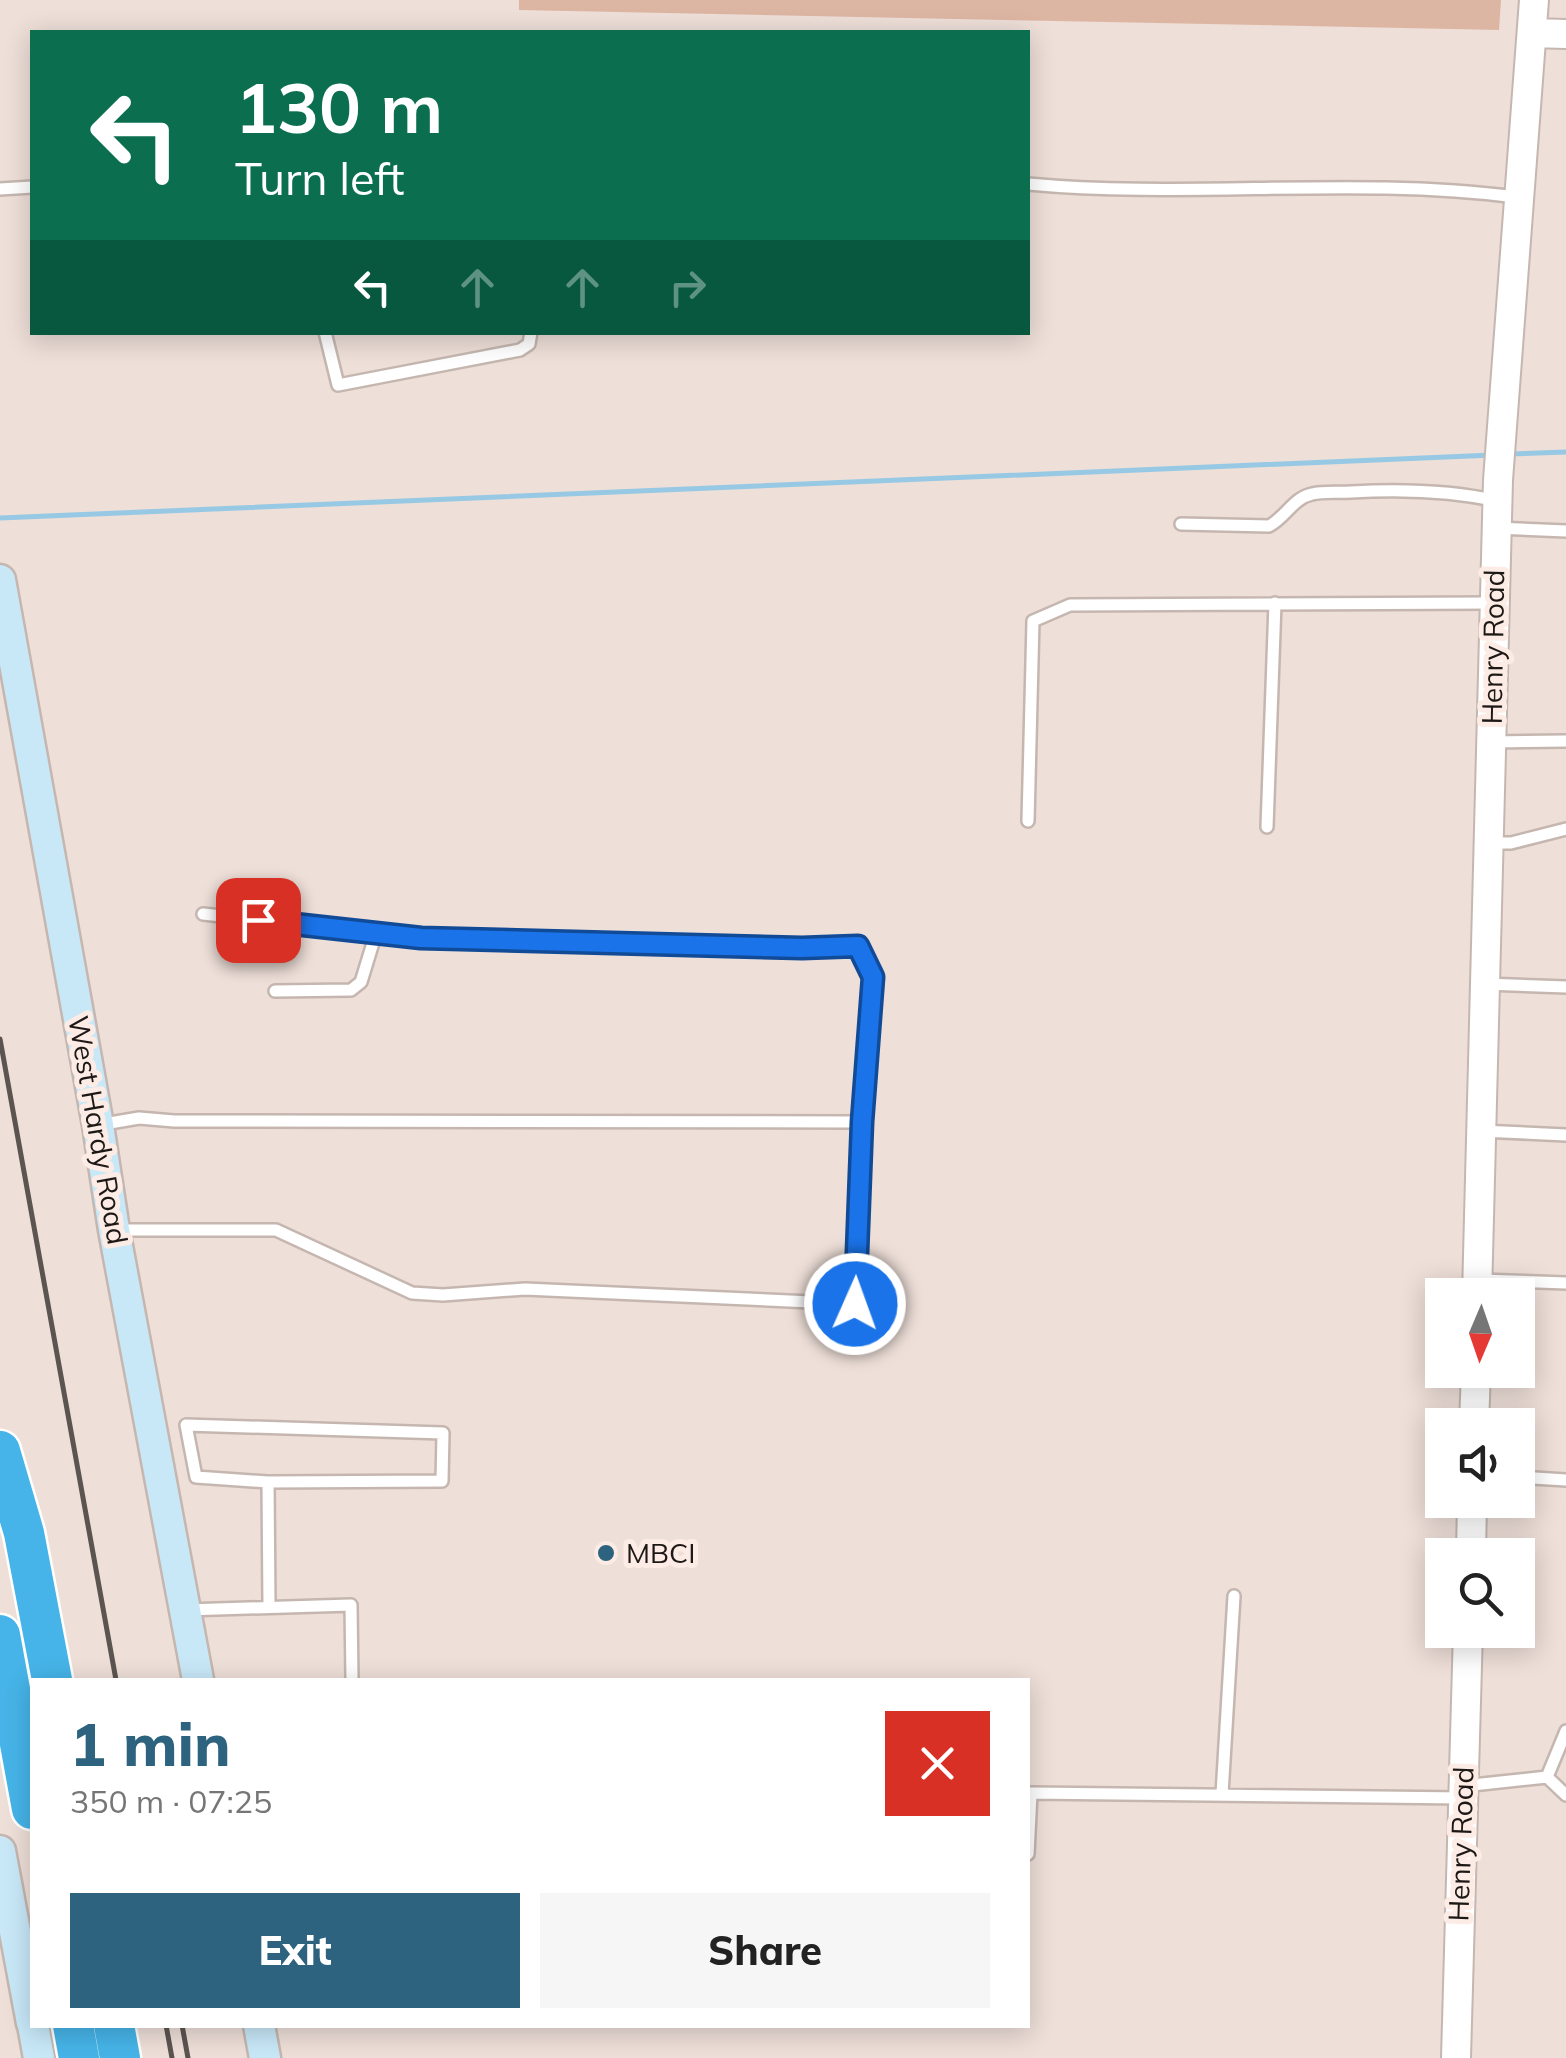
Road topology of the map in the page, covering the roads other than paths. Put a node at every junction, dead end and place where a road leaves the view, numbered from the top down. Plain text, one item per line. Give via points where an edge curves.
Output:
1 (1534, 0) edge
2 (1532, 33) junction
3 (1566, 34) edge
4 (1030, 184) edge
5 (30, 186) edge
6 (0, 189) edge
7 (1521, 197) junction
8 (326, 335) edge
9 (531, 335) edge
10 (1497, 503) junction
11 (1181, 524) dead end
12 (1566, 530) edge
13 (0, 580) edge
14 (1275, 603) junction
15 (1493, 603) junction
16 (1491, 742) junction
17 (1566, 742) edge
18 (1028, 821) dead end
19 (1267, 827) dead end
20 (1566, 829) edge
21 (1488, 843) junction
22 (203, 914) dead end
23 (376, 934) junction
24 (1485, 984) junction
25 (1566, 987) edge
26 (275, 991) dead end
27 (862, 1122) junction
28 (98, 1125) junction
29 (1481, 1132) junction
30 (1566, 1134) edge
31 (114, 1230) junction
32 (1476, 1278) edge
33 (1566, 1282) edge
34 (1535, 1284) edge
35 (0, 1450) edge
36 (1535, 1478) edge
37 (1566, 1480) edge
38 (268, 1482) junction
39 (1234, 1596) dead end
40 (270, 1606) junction
41 (185, 1610) junction
42 (0, 1635) edge
43 (1467, 1648) edge
44 (52, 1678) edge
45 (198, 1678) edge
46 (352, 1678) edge
47 (1566, 1731) edge
48 (1547, 1778) junction
49 (1463, 1792) junction
50 (1030, 1793) edge
51 (1222, 1794) junction
52 (1566, 1794) edge
53 (30, 1797) edge
54 (2, 1871) edge
55 (30, 2009) edge
56 (34, 2028) edge
57 (74, 2028) edge
58 (115, 2028) edge
59 (259, 2028) edge
60 (39, 2058) edge
61 (79, 2058) edge
62 (120, 2058) edge
63 (264, 2058) edge
64 (1456, 2058) edge

1 - 2 street, Henry Road
2 - 3 street
2 - 7 street, Henry Road
4 - 7 lane via 1468,190
5 - 6 lane
7 - 10 street, Henry Road
8 - 9 lane via 338,385 520,350
10 - 11 lane via 1438,491 1310,494 1269,526
10 - 12 lane
10 - 15 street, Henry Road
13 - 28 main road, West Hardy Road
14 - 15 lane
14 - 18 lane via 1070,605 1033,621
14 - 19 lane
15 - 16 street, Henry Road
16 - 17 lane
16 - 21 street, Henry Road
20 - 21 lane
21 - 24 street, Henry Road
22 - 23 lane
23 - 26 lane via 351,990
23 - 27 lane via 858,946 873,977
24 - 25 lane
24 - 29 street, Henry Road
27 - 28 lane via 139,1118
27 - 31 lane via 855,1304 525,1289 412,1293 276,1230
28 - 31 main road, West Hardy Road
29 - 30 lane
29 - 32 street, Henry Road
31 - 41 main road, West Hardy Road
33 - 34 lane
35 - 44 highway via 24,1533
36 - 37 lane
38 - 38 lane via 196,1477 186,1425 443,1432 442,1481
38 - 40 lane
39 - 51 lane
40 - 41 lane
40 - 46 lane via 351,1604
41 - 45 main road, West Hardy Road
42 - 53 highway
43 - 49 street, Henry Road
47 - 48 lane
48 - 49 lane
48 - 52 lane
49 - 51 lane
49 - 64 street, Henry Road
50 - 51 lane
54 - 55 main road
56 - 60 main road
57 - 61 highway
58 - 62 highway
59 - 63 main road

